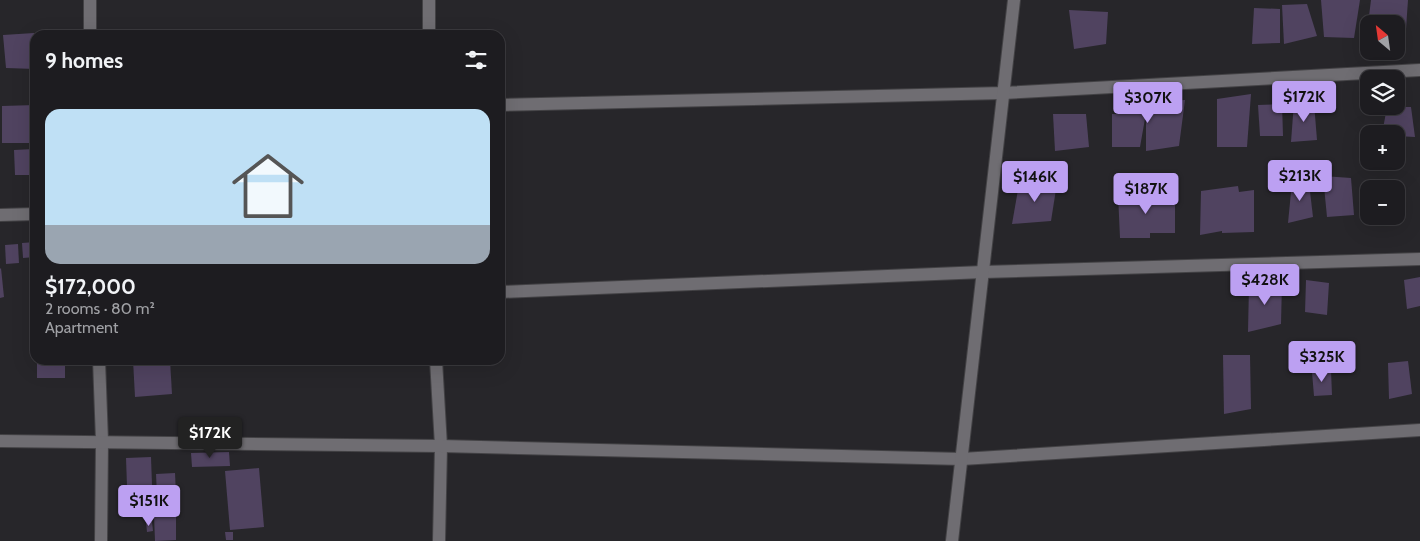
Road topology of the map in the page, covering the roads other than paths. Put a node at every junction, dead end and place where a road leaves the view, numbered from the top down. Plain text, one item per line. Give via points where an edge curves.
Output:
1 (90, 0) edge
2 (429, 0) edge
3 (1014, 0) edge
4 (90, 30) edge
5 (429, 30) edge
6 (1420, 70) edge
7 (1004, 93) junction
8 (505, 105) edge
9 (30, 214) edge
10 (0, 215) edge
11 (1420, 259) edge
12 (983, 272) junction
13 (505, 292) edge
14 (99, 365) edge
15 (436, 365) edge
16 (1420, 430) edge
17 (0, 441) edge
18 (102, 441) junction
19 (441, 446) junction
20 (962, 459) junction
21 (101, 541) edge
22 (439, 541) edge
23 (952, 541) edge

1 - 4 street
2 - 5 street
3 - 7 street
6 - 7 street
7 - 8 street
7 - 12 street
9 - 10 street
11 - 12 street
12 - 13 street
12 - 20 street
14 - 18 street
15 - 19 street
16 - 20 street
17 - 18 street
18 - 19 street
18 - 21 street
19 - 20 street
19 - 22 street
20 - 23 street

